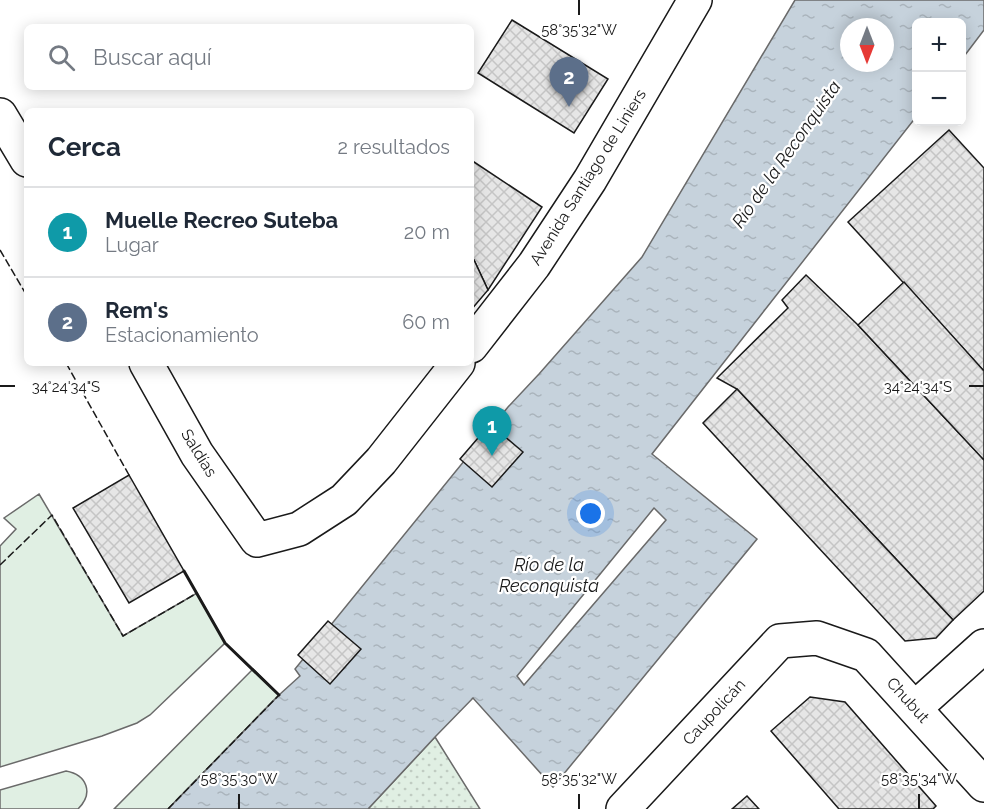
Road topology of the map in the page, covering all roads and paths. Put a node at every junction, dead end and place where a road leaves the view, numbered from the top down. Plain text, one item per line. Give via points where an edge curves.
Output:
1 (695, 0) edge
2 (0, 115) edge
3 (24, 155) edge
4 (474, 342) edge
5 (148, 366) edge
6 (456, 366) edge
7 (817, 638) joint
8 (984, 646) edge
9 (915, 708) junction
10 (984, 785) edge
11 (623, 809) edge

1 - 4 street, Avenida Santiago de Liniers via 590,180 534,266
2 - 3 street
5 - 6 street, Saldías via 197,454 256,540 299,529 344,500 381,461
7 - 9 street, Chubut via 866,655
7 - 11 street, Caupolicán via 780,641
8 - 9 street
9 - 10 street, Chubut

